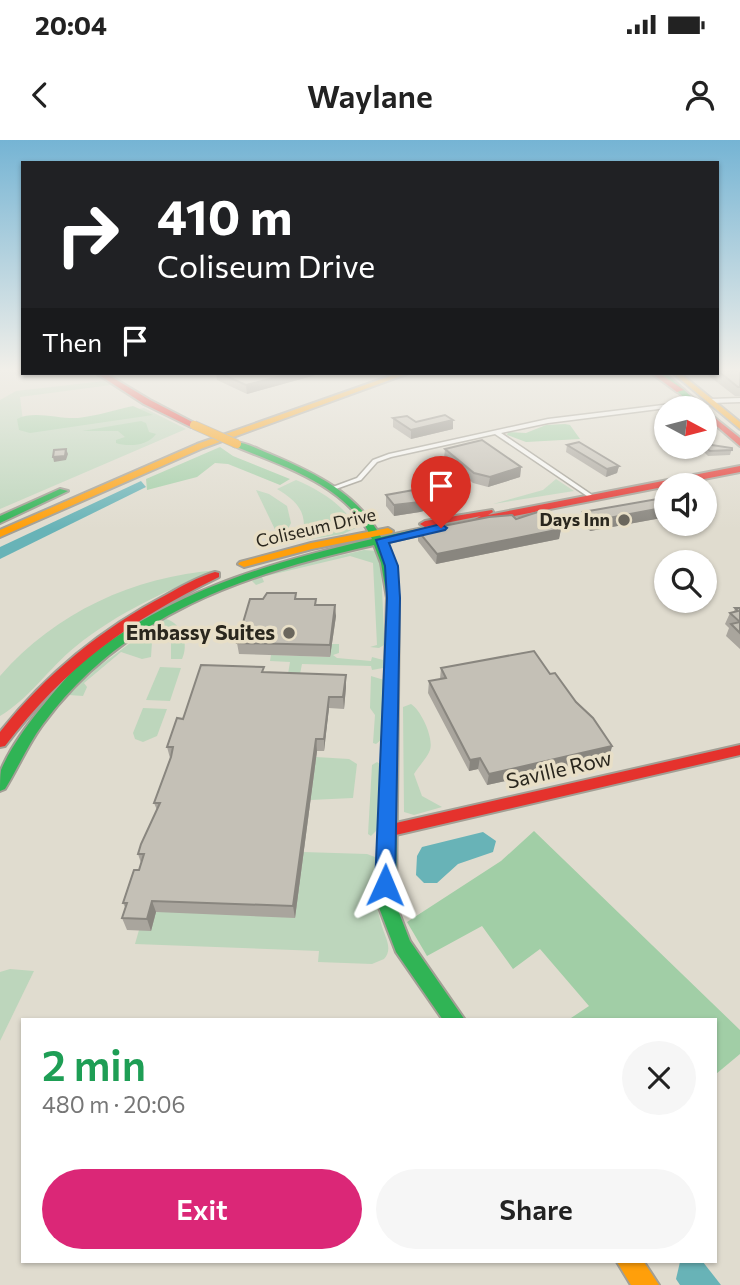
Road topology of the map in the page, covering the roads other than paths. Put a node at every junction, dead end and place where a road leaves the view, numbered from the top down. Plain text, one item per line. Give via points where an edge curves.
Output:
1 (190, 422) edge
2 (234, 422) edge
3 (261, 422) edge
4 (545, 422) edge
5 (719, 422) edge
6 (495, 432) junction
7 (740, 443) edge
8 (740, 464) edge
9 (740, 469) edge
10 (333, 488) junction
11 (590, 495) junction
12 (0, 520) edge
13 (0, 534) edge
14 (380, 537) junction
15 (0, 742) edge
16 (740, 750) edge
17 (0, 785) edge
18 (387, 831) junction
19 (454, 1018) edge
20 (630, 1263) edge
21 (646, 1285) edge

1 - 10 main road, bridge
2 - 12 main road
3 - 13 main road
4 - 6 street
5 - 7 main road
6 - 10 street via 382,458 359,479
6 - 11 street
8 - 11 main road, Coliseum Drive
9 - 11 main road, Coliseum Drive
10 - 14 main road via 361,510
11 - 14 main road, Coliseum Drive
14 - 15 main road, Coliseum Drive via 264,558 161,601 69,663 28,704
14 - 17 main road, Coliseum Drive via 240,576 143,624 92,661 55,696 28,730
14 - 18 main road via 392,566 393,598
16 - 18 main road, Saville Row
18 - 19 main road via 386,895 392,925
20 - 21 main road

